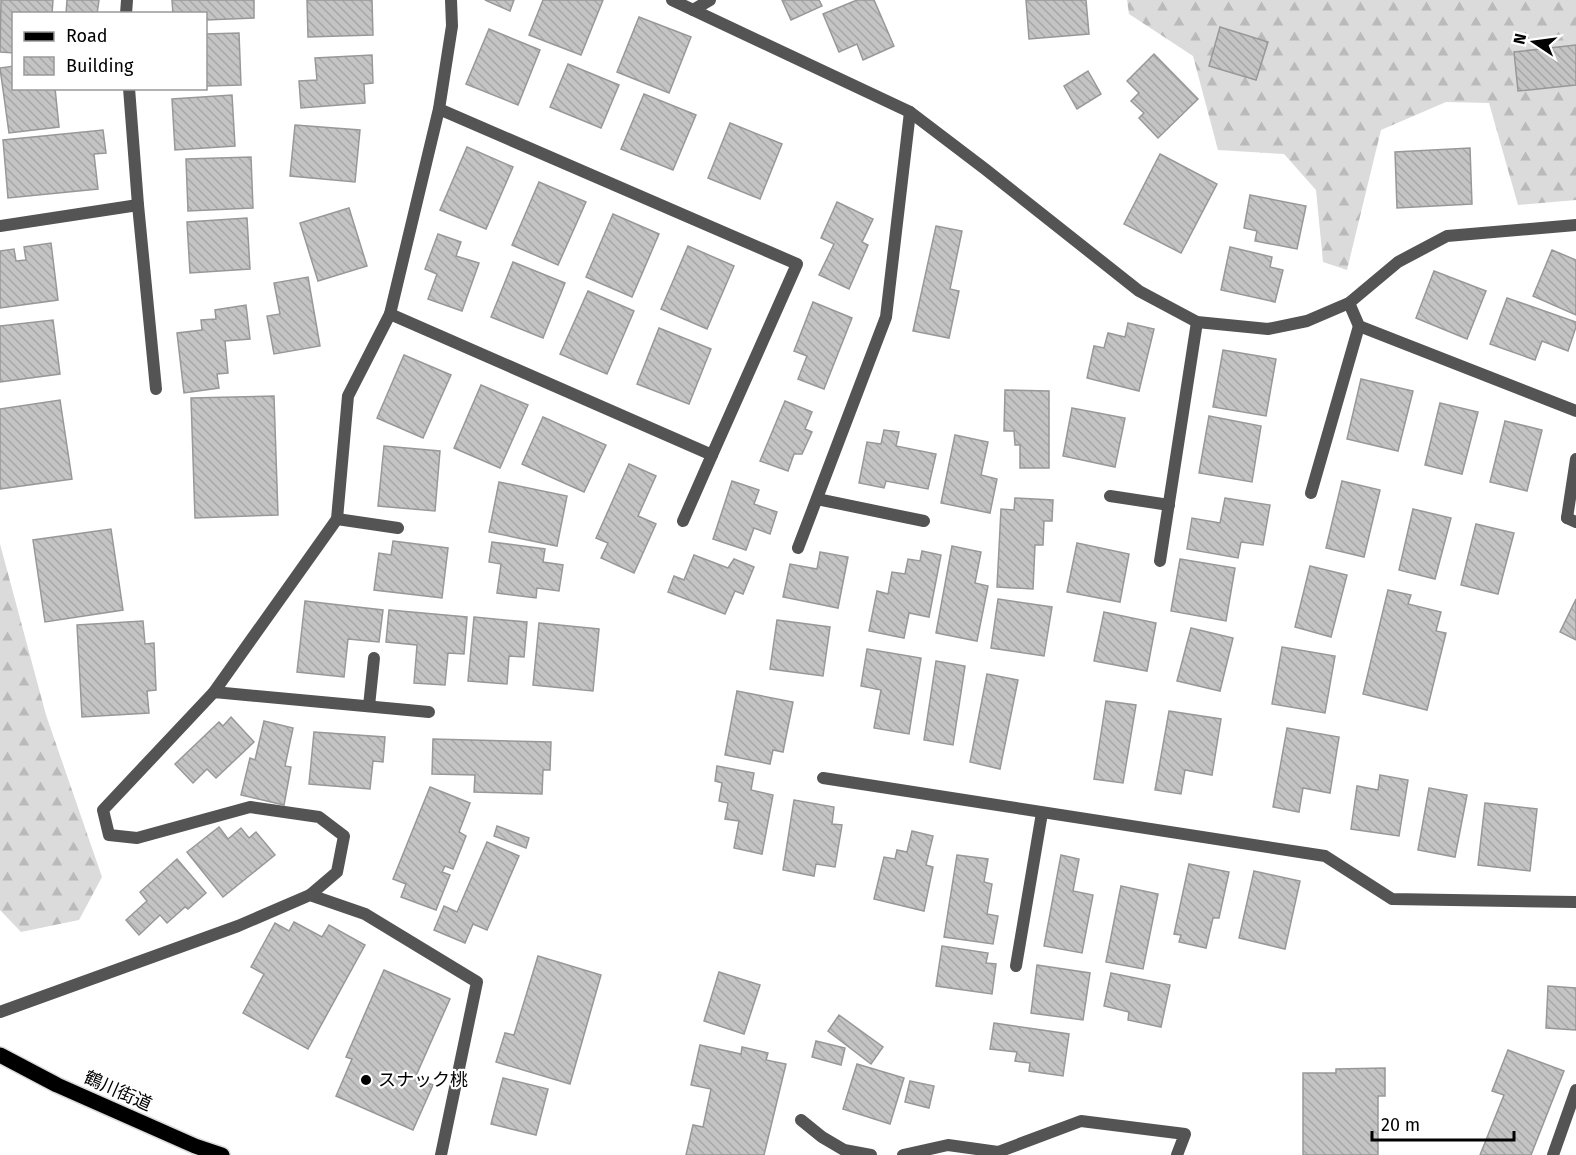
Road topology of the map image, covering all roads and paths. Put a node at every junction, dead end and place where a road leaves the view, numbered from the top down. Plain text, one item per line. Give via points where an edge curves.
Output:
1 (451, 0) edge
2 (672, 0) edge
3 (710, 0) edge
4 (693, 10) junction
5 (129, 90) edge
6 (439, 109) junction
7 (910, 111) junction
8 (138, 205) junction
9 (1576, 225) edge
10 (0, 226) edge
11 (1349, 303) junction
12 (390, 314) junction
13 (1197, 322) junction
14 (1359, 326) junction
15 (156, 389) dead end
16 (1576, 411) edge
17 (712, 455) junction
18 (1576, 459) edge
19 (1311, 492) dead end
20 (1110, 496) dead end
21 (817, 499) junction
22 (1169, 505) junction
23 (337, 519) junction
24 (1571, 520) edge
25 (683, 521) dead end
26 (924, 521) dead end
27 (398, 528) dead end
28 (798, 548) dead end
29 (1160, 561) dead end
30 (374, 658) dead end
31 (214, 692) junction
32 (369, 706) junction
33 (429, 712) dead end
34 (823, 778) dead end
35 (1042, 813) junction
36 (310, 895) junction
37 (1576, 902) edge
38 (1016, 966) dead end
39 (0, 1012) edge
40 (0, 1055) edge
41 (1576, 1090) edge
42 (801, 1119) dead end
43 (222, 1155) edge
44 (441, 1155) edge
45 (871, 1155) edge
46 (903, 1155) edge
47 (1177, 1155) edge
48 (1552, 1155) edge

1 - 6 street via 452,26
2 - 4 street
3 - 4 street
4 - 7 street
5 - 8 street
6 - 12 street
6 - 17 street via 797,264
7 - 13 street via 1139,291
7 - 21 street via 886,317
8 - 10 street
8 - 15 street
9 - 11 street via 1448,236 1398,262
11 - 13 street via 1307,321 1268,329
11 - 14 street
12 - 17 street
12 - 23 street via 348,396
13 - 22 street
14 - 16 street
14 - 19 street
17 - 25 street
18 - 24 street
20 - 22 street
21 - 26 street
21 - 28 street
22 - 29 street
23 - 27 street
23 - 31 street
30 - 32 street
31 - 32 street
31 - 36 street via 103,810 108,835 137,838 250,807 319,817 344,836 337,872
32 - 33 street
34 - 35 street
35 - 37 street via 1325,856 1392,899
35 - 38 street
36 - 39 street via 238,926
36 - 44 street via 365,914 477,982
40 - 43 main road, 鶴川街道 via 68,1090
41 - 48 street
42 - 45 street via 844,1150
46 - 47 street via 948,1145 998,1152 1081,1121 1185,1134

